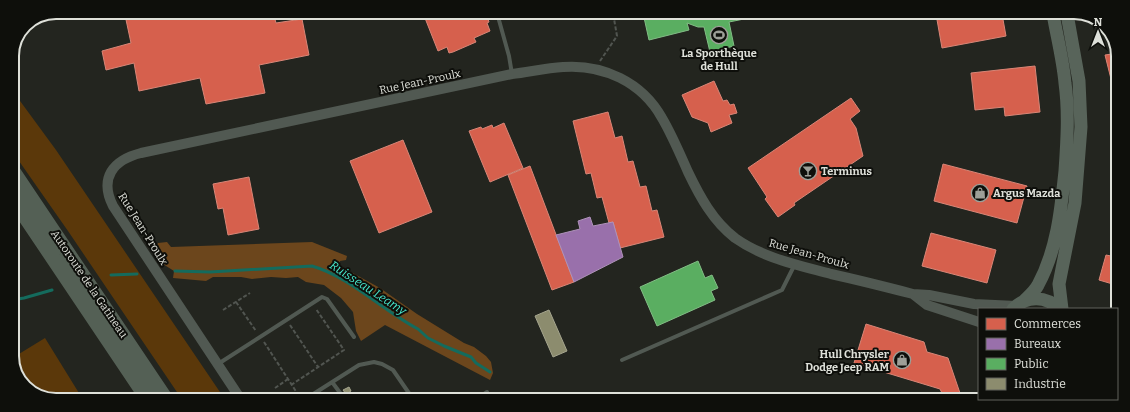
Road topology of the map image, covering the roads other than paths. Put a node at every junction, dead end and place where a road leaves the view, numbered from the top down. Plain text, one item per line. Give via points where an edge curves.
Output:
1 (499, 19) edge
2 (1054, 19) edge
3 (1068, 19) edge
4 (512, 74) junction
5 (19, 180) edge
6 (19, 206) edge
7 (795, 264) junction
8 (913, 294) junction
9 (1018, 305) edge
10 (1060, 308) edge
11 (1061, 308) edge
12 (978, 322) edge
13 (354, 337) dead end
14 (622, 360) dead end
15 (217, 364) junction
16 (332, 382) junction
17 (144, 393) edge
18 (162, 393) edge
19 (237, 393) edge
20 (315, 393) edge
21 (340, 393) edge
22 (410, 393) edge

1 - 4 lane
2 - 9 main road via 1066,83 1066,150 1062,197 1058,226 1047,267 1038,286
3 - 11 main road via 1079,81 1081,127 1075,204 1059,284
4 - 7 street, Rue Jean-Proulx via 558,67 581,67 607,71 628,82 645,96 662,117 700,197 719,223 736,238 760,252
4 - 15 street, Rue Jean-Proulx via 141,153 116,165 107,184 111,202
5 - 18 highway, Autoroute de la Gatineau
6 - 17 highway, Autoroute de la Gatineau
7 - 8 street, Rue Jean-Proulx
7 - 14 lane via 782,290
8 - 9 street, Rue Jean-Proulx via 974,304
8 - 12 street, Rue Jean-Proulx via 927,305
9 - 10 main road via 1035,299 1045,300
13 - 15 lane via 327,299 322,297
15 - 19 street, Rue Jean-Proulx
16 - 20 lane
16 - 21 lane
16 - 22 lane via 359,365 378,363 396,373

